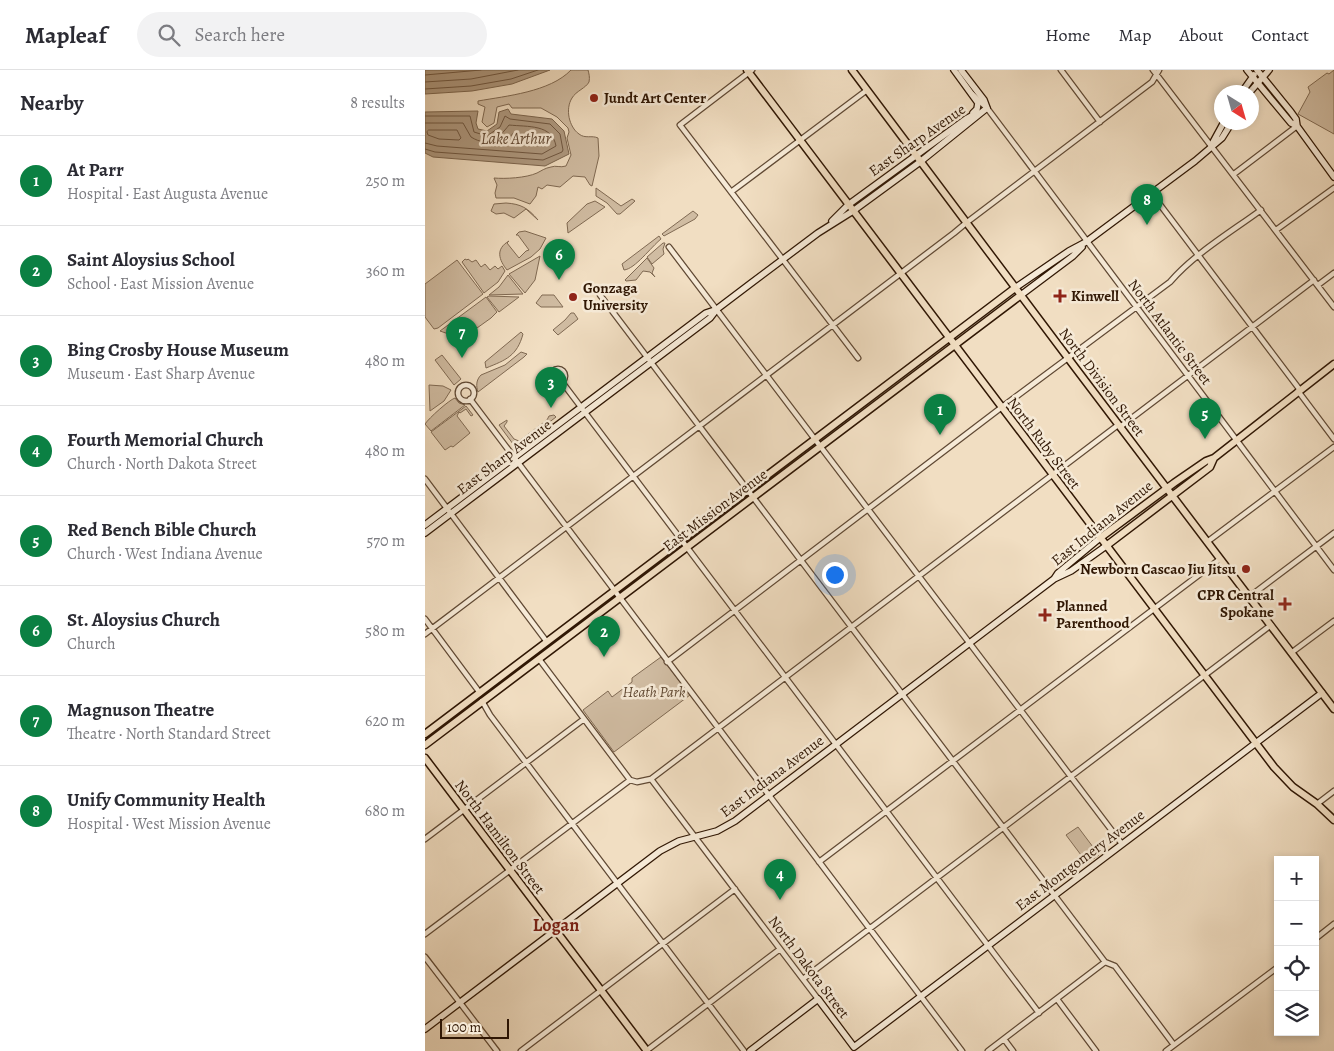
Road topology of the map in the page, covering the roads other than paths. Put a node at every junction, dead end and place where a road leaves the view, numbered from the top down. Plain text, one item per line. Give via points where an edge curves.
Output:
1 (852, 70) edge
2 (954, 70) edge
3 (961, 70) edge
4 (1061, 70) edge
5 (1153, 70) edge
6 (1247, 70) edge
7 (1258, 70) edge
8 (1269, 70) edge
9 (749, 71) edge
10 (1158, 72) edge
11 (1253, 77) junction
12 (1263, 77) junction
13 (1257, 83) junction
14 (1247, 85) edge
15 (867, 90) junction
16 (969, 92) junction
17 (987, 108) junction
18 (966, 119) junction
19 (1099, 122) junction
20 (1297, 126) junction
21 (1220, 130) edge
22 (1227, 130) edge
23 (800, 140) junction
24 (1211, 146) junction
25 (916, 155) junction
26 (920, 162) junction
27 (1034, 171) junction
28 (1234, 174) junction
29 (1334, 177) edge
30 (1334, 188) edge
31 (731, 192) junction
32 (1152, 194) junction
33 (848, 205) junction
34 (1261, 210) junction
35 (853, 211) junction
36 (966, 223) junction
37 (828, 226) junction
38 (1277, 230) junction
39 (1087, 242) junction
40 (669, 247) dead end
41 (1199, 256) junction
42 (783, 260) junction
43 (1334, 273) edge
44 (900, 274) junction
45 (1314, 280) junction
46 (1318, 285) junction
47 (1015, 288) junction
48 (600, 295) dead end
49 (1021, 296) junction
50 (1136, 307) junction
51 (1334, 307) edge
52 (717, 309) junction
53 (833, 326) junction
54 (1252, 328) junction
55 (949, 337) junction
56 (954, 345) junction
57 (859, 358) dead end
58 (1068, 358) junction
59 (649, 360) junction
60 (1334, 364) edge
61 (767, 376) junction
62 (1188, 376) junction
63 (562, 382) dead end
64 (1299, 391) junction
65 (471, 400) dead end
66 (1002, 407) junction
67 (583, 410) junction
68 (1119, 426) junction
69 (700, 427) junction
70 (815, 439) junction
71 (1334, 439) edge
72 (1237, 440) junction
73 (820, 446) junction
74 (1334, 447) edge
75 (1214, 458) junction
76 (516, 460) junction
77 (1053, 475) junction
78 (634, 477) junction
79 (425, 479) edge
80 (1167, 488) junction
81 (748, 489) junction
82 (1275, 491) junction
83 (1173, 496) junction
84 (753, 497) junction
85 (868, 509) junction
86 (449, 511) junction
87 (425, 526) edge
88 (567, 527) junction
89 (425, 533) edge
90 (1334, 533) edge
91 (1101, 538) junction
92 (681, 541) junction
93 (1207, 542) junction
94 (1107, 546) junction
95 (1316, 546) junction
96 (686, 548) junction
97 (1220, 559) junction
98 (801, 560) junction
99 (1334, 570) edge
100 (919, 576) junction
101 (500, 578) junction
102 (1054, 579) junction
103 (614, 591) junction
104 (1249, 597) junction
105 (620, 599) junction
106 (1155, 609) junction
107 (734, 611) junction
108 (425, 619) edge
109 (1334, 621) edge
110 (1271, 625) junction
111 (851, 627) junction
112 (432, 629) junction
113 (425, 634) edge
114 (547, 642) junction
115 (970, 643) junction
116 (540, 647) junction
117 (1291, 653) junction
118 (542, 657) junction
119 (667, 662) junction
120 (1205, 675) junction
121 (785, 678) junction
122 (480, 693) junction
123 (1322, 693) junction
124 (902, 694) junction
125 (483, 702) junction
126 (1334, 708) edge
127 (1021, 710) junction
128 (584, 719) junction
129 (457, 720) junction
130 (718, 728) junction
131 (425, 734) edge
132 (1256, 743) junction
133 (835, 744) junction
134 (425, 745) edge
135 (425, 758) edge
136 (953, 761) junction
137 (526, 763) junction
138 (1071, 777) junction
139 (651, 779) junction
140 (630, 780) junction
141 (1334, 791) edge
142 (768, 795) junction
143 (1317, 804) junction
144 (464, 810) junction
145 (886, 811) junction
146 (1334, 820) edge
147 (572, 823) junction
148 (1004, 827) junction
149 (696, 837) junction
150 (425, 840) edge
151 (1122, 844) junction
152 (819, 862) junction
153 (509, 870) junction
154 (937, 878) junction
155 (617, 884) junction
156 (735, 889) junction
157 (1055, 895) junction
158 (1334, 924) edge
159 (870, 929) junction
160 (554, 930) junction
161 (425, 934) edge
162 (1319, 935) edge
163 (663, 944) junction
164 (988, 945) junction
165 (780, 949) junction
166 (425, 957) edge
167 (1105, 962) junction
168 (1274, 970) edge
169 (803, 980) junction
170 (601, 990) junction
171 (921, 996) junction
172 (818, 999) junction
173 (1057, 999) junction
174 (460, 1002) junction
175 (708, 1004) junction
176 (1039, 1012) junction
177 (425, 1029) edge
178 (1003, 1039) junction
179 (1174, 1045) junction
180 (854, 1049) edge
181 (497, 1051) edge
182 (521, 1051) edge
183 (646, 1051) edge
184 (744, 1051) edge
185 (750, 1051) edge
186 (962, 1051) edge
187 (988, 1051) edge
188 (1013, 1051) edge
189 (1096, 1051) edge
190 (1166, 1051) edge

1 - 15 main road, North Division Street
2 - 16 street, North Atlantic Street
3 - 17 street, North Atlantic Street
4 - 19 street
5 - 10 street
6 - 11 street
7 - 11 street
7 - 12 street
8 - 12 street
9 - 23 main road, North Ruby Street
9 - 31 street via 680,125
10 - 19 street via 1152,82
10 - 24 street
11 - 13 street
11 - 14 street
12 - 13 street
12 - 20 street via 1296,119
13 - 20 street
15 - 23 street
15 - 25 main road, North Division Street
16 - 17 street, North Atlantic Street
16 - 18 street via 978,107
17 - 18 street, East Sharp Avenue
17 - 26 street, East Sharp Avenue
17 - 27 street, North Atlantic Street
18 - 25 street, East Sharp Avenue
19 - 27 street
20 - 28 street
20 - 29 street
21 - 24 street
22 - 24 street
23 - 31 street
23 - 33 main road, North Ruby Street
24 - 28 street
24 - 32 street
25 - 26 main road, North Division Street
25 - 33 street, East Sharp Avenue
26 - 35 street, East Sharp Avenue
26 - 36 main road, North Division Street
27 - 36 street
27 - 39 street, North Atlantic Street
28 - 34 street
30 - 38 street
31 - 42 street
32 - 39 street
32 - 41 street
33 - 35 main road, North Ruby Street
33 - 37 street, East Sharp Avenue
34 - 38 street
34 - 41 street
35 - 37 street, East Sharp Avenue
35 - 44 main road, North Ruby Street
36 - 44 street
36 - 47 main road, North Division Street
37 - 42 street, East Sharp Avenue
38 - 45 street
39 - 47 street
39 - 49 street
39 - 50 street, North Atlantic Street
40 - 52 street
41 - 50 street
41 - 54 street
42 - 52 street, East Sharp Avenue
42 - 53 street
43 - 46 street
44 - 53 street
44 - 55 main road, North Ruby Street
45 - 46 street
45 - 54 street
46 - 51 street
47 - 49 main road, North Division Street
47 - 55 main road, East Mission Avenue
48 - 59 street
49 - 56 main road, East Mission Avenue
49 - 58 main road, North Division Street
50 - 58 street
50 - 62 street, North Atlantic Street
52 - 59 street, East Sharp Avenue via 710,318
52 - 61 street
53 - 57 street
53 - 61 street
54 - 62 street
54 - 64 street
55 - 56 main road, North Ruby Street
55 - 70 main road, East Mission Avenue
56 - 66 main road, North Ruby Street
56 - 73 main road, East Mission Avenue
58 - 66 street
58 - 68 main road, North Division Street
59 - 67 street, East Sharp Avenue
59 - 69 street
60 - 64 main road
61 - 69 street
61 - 70 street
62 - 68 street
62 - 72 street, North Atlantic Street
63 - 67 street
64 - 71 street
64 - 72 main road
65 - 76 street
66 - 77 main road, North Ruby Street
66 - 85 street
67 - 76 street, East Sharp Avenue
67 - 78 street
68 - 77 street
68 - 80 main road, North Division Street
69 - 78 street
69 - 81 street
70 - 73 street
70 - 81 main road, East Mission Avenue
72 - 75 main road
72 - 82 street, North Atlantic Street
73 - 84 main road, East Mission Avenue
73 - 85 street
74 - 82 street
75 - 80 main road, East Indiana Avenue via 1206,460
75 - 83 main road, East Indiana Avenue via 1210,466
76 - 86 street, East Sharp Avenue
76 - 88 street
77 - 91 main road, North Ruby Street
77 - 100 street
78 - 88 street
78 - 92 street
79 - 86 street
80 - 83 main road, North Division Street
80 - 91 main road, East Indiana Avenue
81 - 84 street
81 - 92 main road, East Mission Avenue
82 - 93 street
82 - 95 street, North Atlantic Street
83 - 93 main road, North Division Street
83 - 94 main road, East Indiana Avenue
84 - 96 main road, East Mission Avenue
84 - 98 street
85 - 98 street
85 - 100 street
86 - 87 street, East Sharp Avenue
86 - 89 street, East Sharp Avenue
86 - 101 street
88 - 101 street
88 - 103 street
90 - 95 street
91 - 94 main road, North Ruby Street
91 - 102 street, East Indiana Avenue
92 - 96 street
92 - 103 main road, East Mission Avenue
93 - 97 main road, North Division Street
94 - 102 street, East Indiana Avenue
94 - 106 main road, North Ruby Street
95 - 99 street, North Atlantic Street
95 - 104 street
96 - 105 main road, East Mission Avenue
96 - 107 street
97 - 104 main road, North Division Street
97 - 106 street
98 - 107 street
98 - 111 street
100 - 111 street
100 - 115 street
101 - 112 street
101 - 114 street
102 - 115 street, East Indiana Avenue
103 - 105 street
103 - 114 main road, East Mission Avenue
104 - 110 main road, North Division Street
105 - 118 main road, East Mission Avenue
105 - 119 street
106 - 120 main road, North Ruby Street
106 - 127 street
107 - 119 street
107 - 121 street
108 - 112 street
109 - 117 street
110 - 117 main road, North Division Street
110 - 120 street
111 - 121 street
111 - 124 street
112 - 113 street
112 - 122 street
114 - 116 main road, East Mission Avenue
115 - 124 street, East Indiana Avenue
115 - 127 street
116 - 118 street
116 - 122 main road, East Mission Avenue
117 - 123 main road, North Division Street
118 - 125 main road, East Mission Avenue
118 - 128 street
119 - 130 street
120 - 132 main road, North Ruby Street
120 - 138 street
121 - 130 street
121 - 133 street
122 - 129 main road
122 - 131 main road, East Mission Avenue
123 - 126 main road, North Division Street
123 - 132 street, East Montgomery Avenue
124 - 133 street, East Indiana Avenue
124 - 136 street
125 - 129 main road, East Mission Avenue
125 - 137 street
127 - 136 street
127 - 138 street
128 - 137 street
128 - 140 street
129 - 134 main road, East Mission Avenue
130 - 139 street
130 - 142 street
132 - 143 main road, North Ruby Street via 1284,778
132 - 151 street, East Montgomery Avenue
133 - 142 street, East Indiana Avenue
133 - 145 street
135 - 144 main road, North Hamilton Street
136 - 145 street
136 - 148 street
137 - 144 street
137 - 147 street
138 - 148 street
138 - 151 street
139 - 140 street
139 - 149 street, North Dakota Street
140 - 147 street
141 - 143 street
142 - 149 street, East Indiana Avenue via 717,831
142 - 152 street
143 - 146 main road, North Ruby Street
144 - 150 street
144 - 153 main road, North Hamilton Street
145 - 152 street
145 - 154 street
147 - 153 street
147 - 155 street
148 - 154 street
148 - 157 street
149 - 155 street, East Indiana Avenue via 660,851
149 - 156 street, North Dakota Street
151 - 157 street, East Montgomery Avenue
152 - 159 street
153 - 160 main road, North Hamilton Street
153 - 161 street
154 - 159 street
154 - 164 street
155 - 160 street, East Indiana Avenue
155 - 163 street
156 - 163 street
156 - 165 street, North Dakota Street
157 - 164 street, East Montgomery Avenue
157 - 167 street
158 - 162 street
159 - 169 street
159 - 171 street
160 - 170 main road, North Hamilton Street
160 - 174 street, East Indiana Avenue
163 - 170 street
163 - 175 street
164 - 171 street, East Montgomery Avenue
164 - 176 street
165 - 169 street, North Dakota Street
165 - 175 street
166 - 174 street
167 - 173 street
167 - 179 street via 1115,966
168 - 179 street
169 - 172 street, North Dakota Street
170 - 182 street
170 - 183 main road, North Hamilton Street
171 - 180 street, East Montgomery Avenue
171 - 186 street
172 - 180 street, North Dakota Street
172 - 185 street
173 - 176 street
173 - 189 street
174 - 177 street, East Indiana Avenue
174 - 181 street
175 - 183 street
175 - 184 street
176 - 178 street
178 - 187 street
178 - 188 street
179 - 190 street

